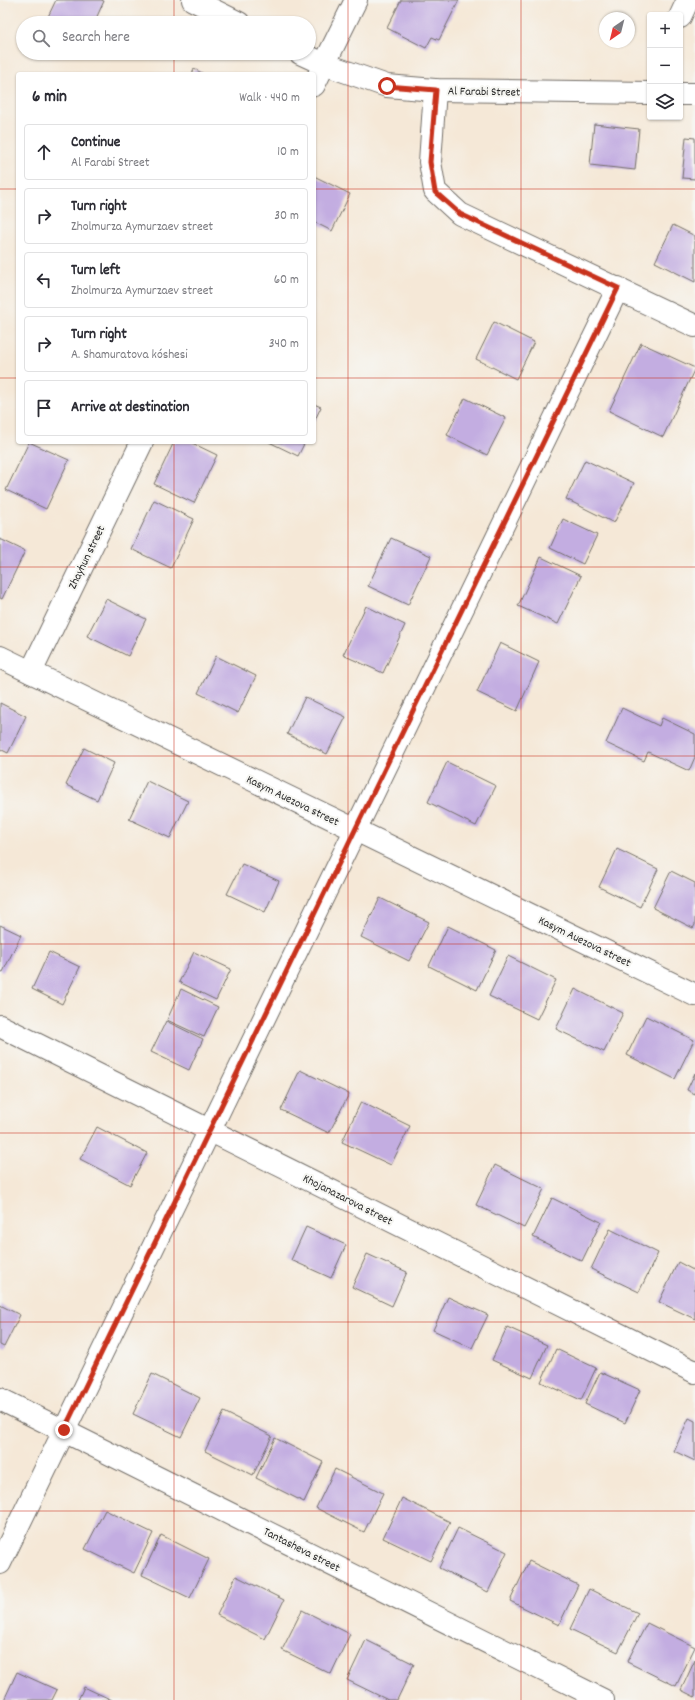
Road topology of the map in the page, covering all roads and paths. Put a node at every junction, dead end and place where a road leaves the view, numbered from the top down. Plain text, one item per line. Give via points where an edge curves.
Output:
1 (193, 0) edge
2 (356, 0) edge
3 (688, 0) edge
4 (682, 12) edge
5 (225, 16) edge
6 (315, 60) edge
7 (324, 64) junction
8 (316, 81) edge
9 (647, 89) edge
10 (436, 90) junction
11 (683, 94) edge
12 (695, 94) edge
13 (618, 288) junction
14 (695, 326) edge
15 (141, 444) edge
16 (0, 658) edge
17 (30, 672) junction
18 (355, 830) junction
19 (695, 995) edge
20 (0, 1026) edge
21 (210, 1130) junction
22 (695, 1372) edge
23 (0, 1399) edge
24 (64, 1430) junction
25 (0, 1563) edge
26 (603, 1700) edge

1 - 5 street
2 - 7 street
3 - 4 street
6 - 7 street, Al Farabi Street
7 - 8 street
7 - 10 street, Al Farabi Street via 387,86
9 - 10 street, Al Farabi Street
10 - 13 street via 430,162 435,192 460,214
11 - 12 street
13 - 14 street
13 - 18 street
15 - 17 street, Zhayhun street
16 - 17 street, Kasym Auezova street
17 - 18 street, Kasym Auezova street
18 - 19 street, Kasym Auezova street
18 - 21 street
20 - 21 street, Khojanazarova street
21 - 22 street, Khojanazarova street
21 - 24 street
23 - 24 street, Tantasheva street
24 - 25 street
24 - 26 street, Tantasheva street

